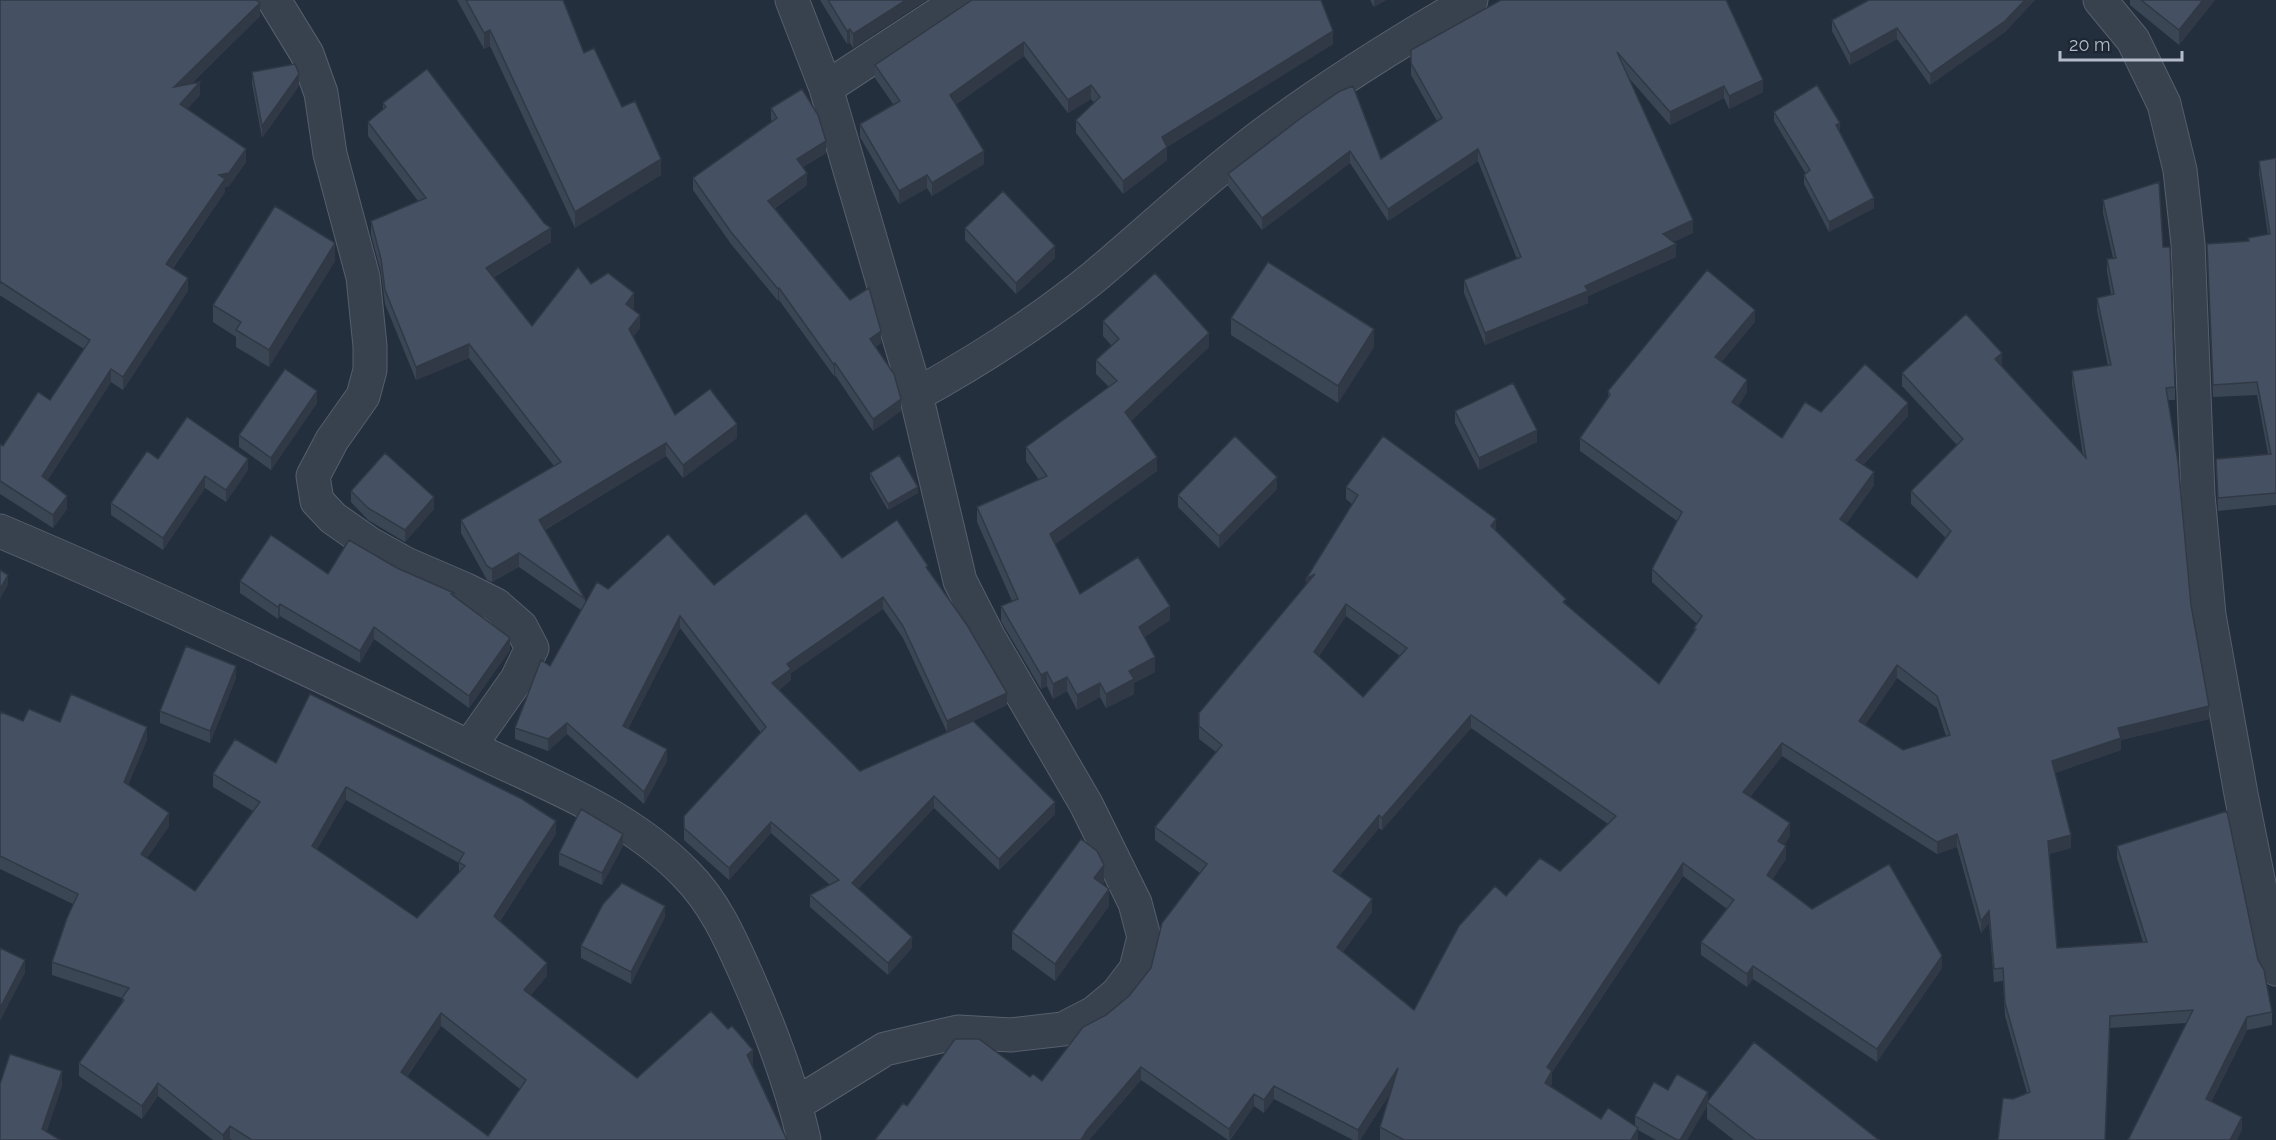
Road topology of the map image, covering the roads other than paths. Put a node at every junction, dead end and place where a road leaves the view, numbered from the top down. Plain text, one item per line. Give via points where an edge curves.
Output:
1 (274, 0) edge
2 (792, 0) edge
3 (960, 0) edge
4 (1471, 0) edge
5 (2100, 0) edge
6 (826, 88) junction
7 (916, 394) junction
8 (0, 531) edge
9 (469, 747) junction
10 (2276, 969) edge
11 (796, 1104) junction
12 (804, 1140) edge

1 - 9 street via 307,54 321,93 330,154 363,277 370,346 370,370 363,396 313,476 317,501 333,518 370,544 496,605 521,627 532,648 517,679
2 - 6 street
3 - 6 street
4 - 7 street via 1345,76 1272,128 1041,318 982,358
5 - 10 street via 2133,40 2164,104 2180,170 2188,244 2197,483 2209,615
6 - 7 street
7 - 11 street via 960,581 1086,804 1135,903 1144,938 1136,969 1117,994 1094,1013 1063,1029 1011,1035 958,1032 885,1049
8 - 9 street via 268,651
9 - 11 street via 555,786 647,838 688,875 722,920 767,1021
11 - 12 street

